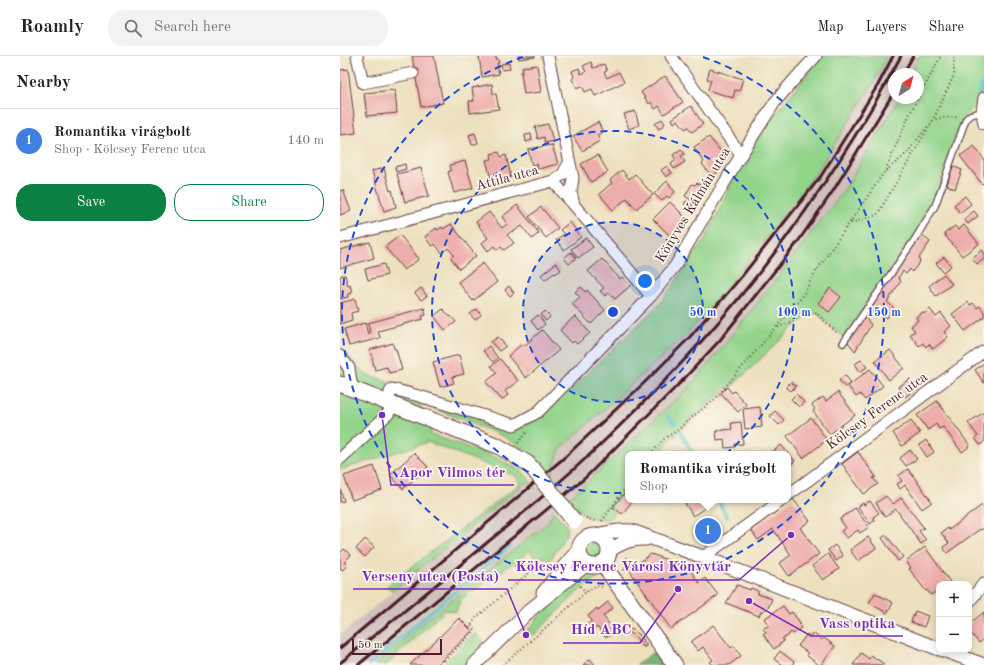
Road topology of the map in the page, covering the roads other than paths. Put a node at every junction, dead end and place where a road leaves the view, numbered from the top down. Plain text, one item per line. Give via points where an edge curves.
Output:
1 (357, 56) edge
2 (548, 56) edge
3 (671, 56) edge
4 (814, 57) edge
5 (413, 73) dead end
6 (984, 98) edge
7 (983, 111) edge
8 (984, 124) edge
9 (741, 155) junction
10 (569, 163) junction
11 (553, 181) junction
12 (574, 205) junction
13 (340, 238) edge
14 (651, 296) junction
15 (844, 342) road end
16 (984, 351) edge
17 (340, 356) edge
18 (346, 387) edge
19 (389, 408) junction
20 (340, 459) edge
21 (791, 493) edge
22 (778, 503) edge
23 (587, 541) junction
24 (656, 541) junction
25 (703, 557) junction
26 (599, 559) junction
27 (984, 583) edge
28 (972, 598) edge
29 (530, 610) junction
30 (936, 645) edge
31 (955, 653) edge
32 (671, 663) edge
33 (474, 665) edge
34 (984, 665) edge

1 - 5 street via 363,83
2 - 10 street
3 - 9 street
4 - 9 street, Könyves Kálmán utca via 775,102
6 - 7 street
7 - 8 street
7 - 15 lane via 966,119 935,206 915,240
9 - 14 street, Könyves Kálmán utca via 675,266
10 - 11 street, Attila utca via 563,174
10 - 12 street via 573,178 571,192
11 - 12 street
11 - 13 street, Attila utca
12 - 14 street
14 - 19 street, Könyves Kálmán utca via 538,412 514,426 392,389
16 - 21 street, Kölcsey Ferenc utca
17 - 18 street via 349,368
18 - 19 main road
19 - 20 street
19 - 23 main road, bridge via 498,446 527,463 577,518
22 - 25 street
23 - 24 street via 610,531 620,530 632,531
23 - 26 main road via 604,540 607,545
23 - 26 main road via 579,555 582,561
23 - 29 street
24 - 25 street
24 - 26 street via 633,539
25 - 30 street
26 - 29 street
26 - 32 main road
27 - 28 street
29 - 33 street
31 - 34 street

